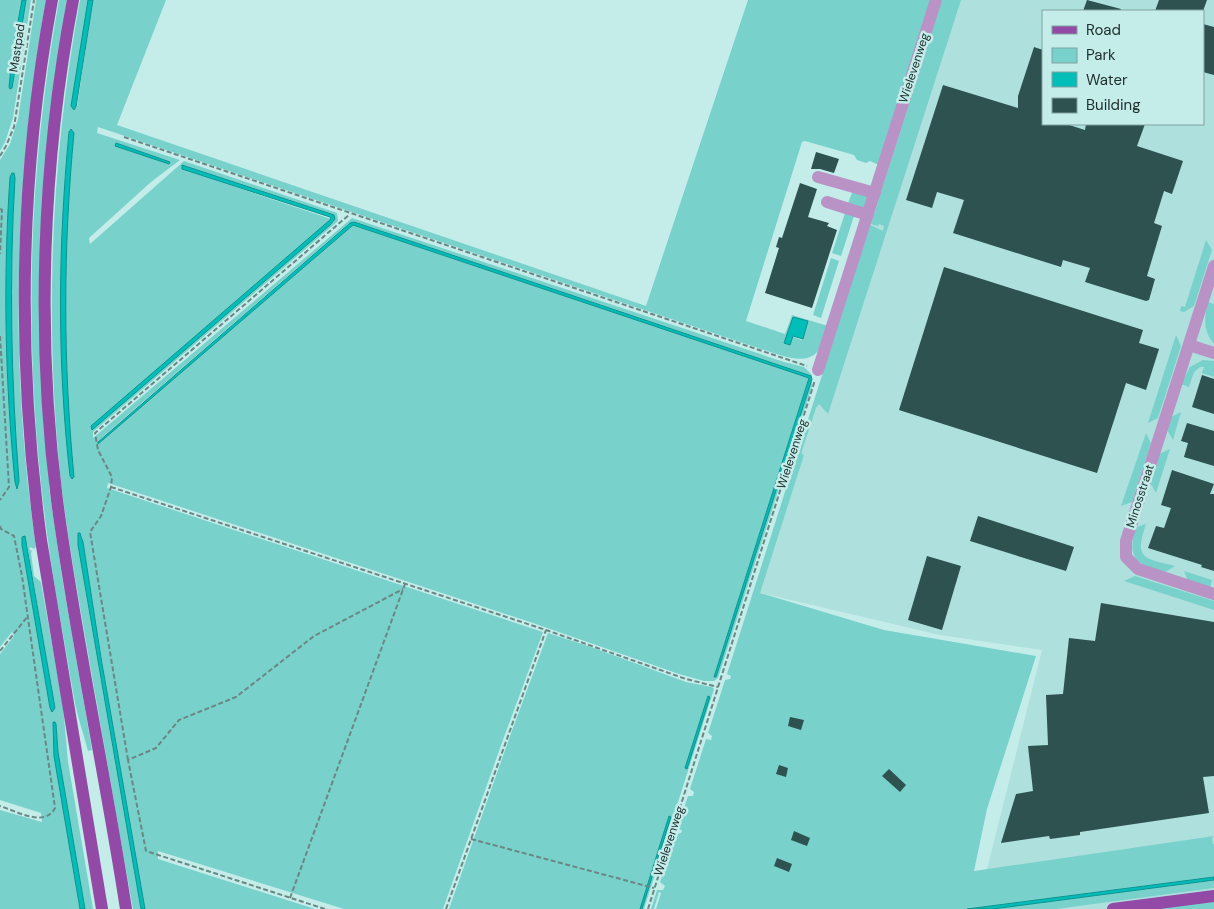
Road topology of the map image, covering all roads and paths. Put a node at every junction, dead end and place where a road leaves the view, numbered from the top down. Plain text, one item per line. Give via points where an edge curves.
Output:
1 (34, 0) edge
2 (52, 0) edge
3 (73, 0) edge
4 (936, 0) edge
5 (124, 137) dead end
6 (0, 156) edge
7 (818, 176) dead end
8 (875, 193) junction
9 (826, 202) dead end
10 (0, 209) edge
11 (350, 213) junction
12 (868, 215) junction
13 (0, 254) edge
14 (1214, 266) edge
15 (0, 336) edge
16 (1189, 344) junction
17 (1214, 353) edge
18 (818, 370) junction
19 (111, 487) junction
20 (0, 500) edge
21 (0, 526) edge
22 (405, 584) junction
23 (403, 589) junction
24 (1214, 594) edge
25 (28, 616) junction
26 (546, 630) junction
27 (0, 651) edge
28 (718, 687) junction
29 (128, 760) junction
30 (0, 806) edge
31 (471, 839) junction
32 (654, 888) junction
33 (1214, 896) edge
34 (290, 898) junction
35 (102, 909) edge
36 (126, 909) edge
37 (325, 909) edge
38 (446, 909) edge
39 (648, 909) edge
40 (1113, 909) edge

1 - 6 path, Mastpad via 15,122
2 - 35 main road via 42,59 27,199 26,380 41,540
3 - 36 main road via 60,79 49,199 46,299 49,400 57,500
4 - 8 street, Wielevenweg
5 - 11 path
7 - 8 street
8 - 12 street, Wielevenweg
9 - 12 street
10 - 13 path
11 - 18 path
11 - 19 path via 95,433 98,450 112,477
12 - 18 street, Wielevenweg
14 - 16 street, Minosstraat
15 - 20 path via 9,487
16 - 17 street
16 - 24 street, Minosstraat via 1125,548 1126,557 1138,569
18 - 28 path, Wielevenweg
19 - 22 path
19 - 29 path via 101,516 90,532
21 - 25 path via 14,536
22 - 23 path
22 - 26 path
23 - 29 path via 314,636 236,697 178,720 156,748
23 - 34 path
25 - 27 path
25 - 30 path via 55,808 46,818 38,818
26 - 28 path
26 - 31 path
28 - 32 path, Wielevenweg
29 - 34 path via 146,851
31 - 32 path
31 - 38 path
32 - 39 path, Wielevenweg
33 - 40 main road
34 - 37 path

